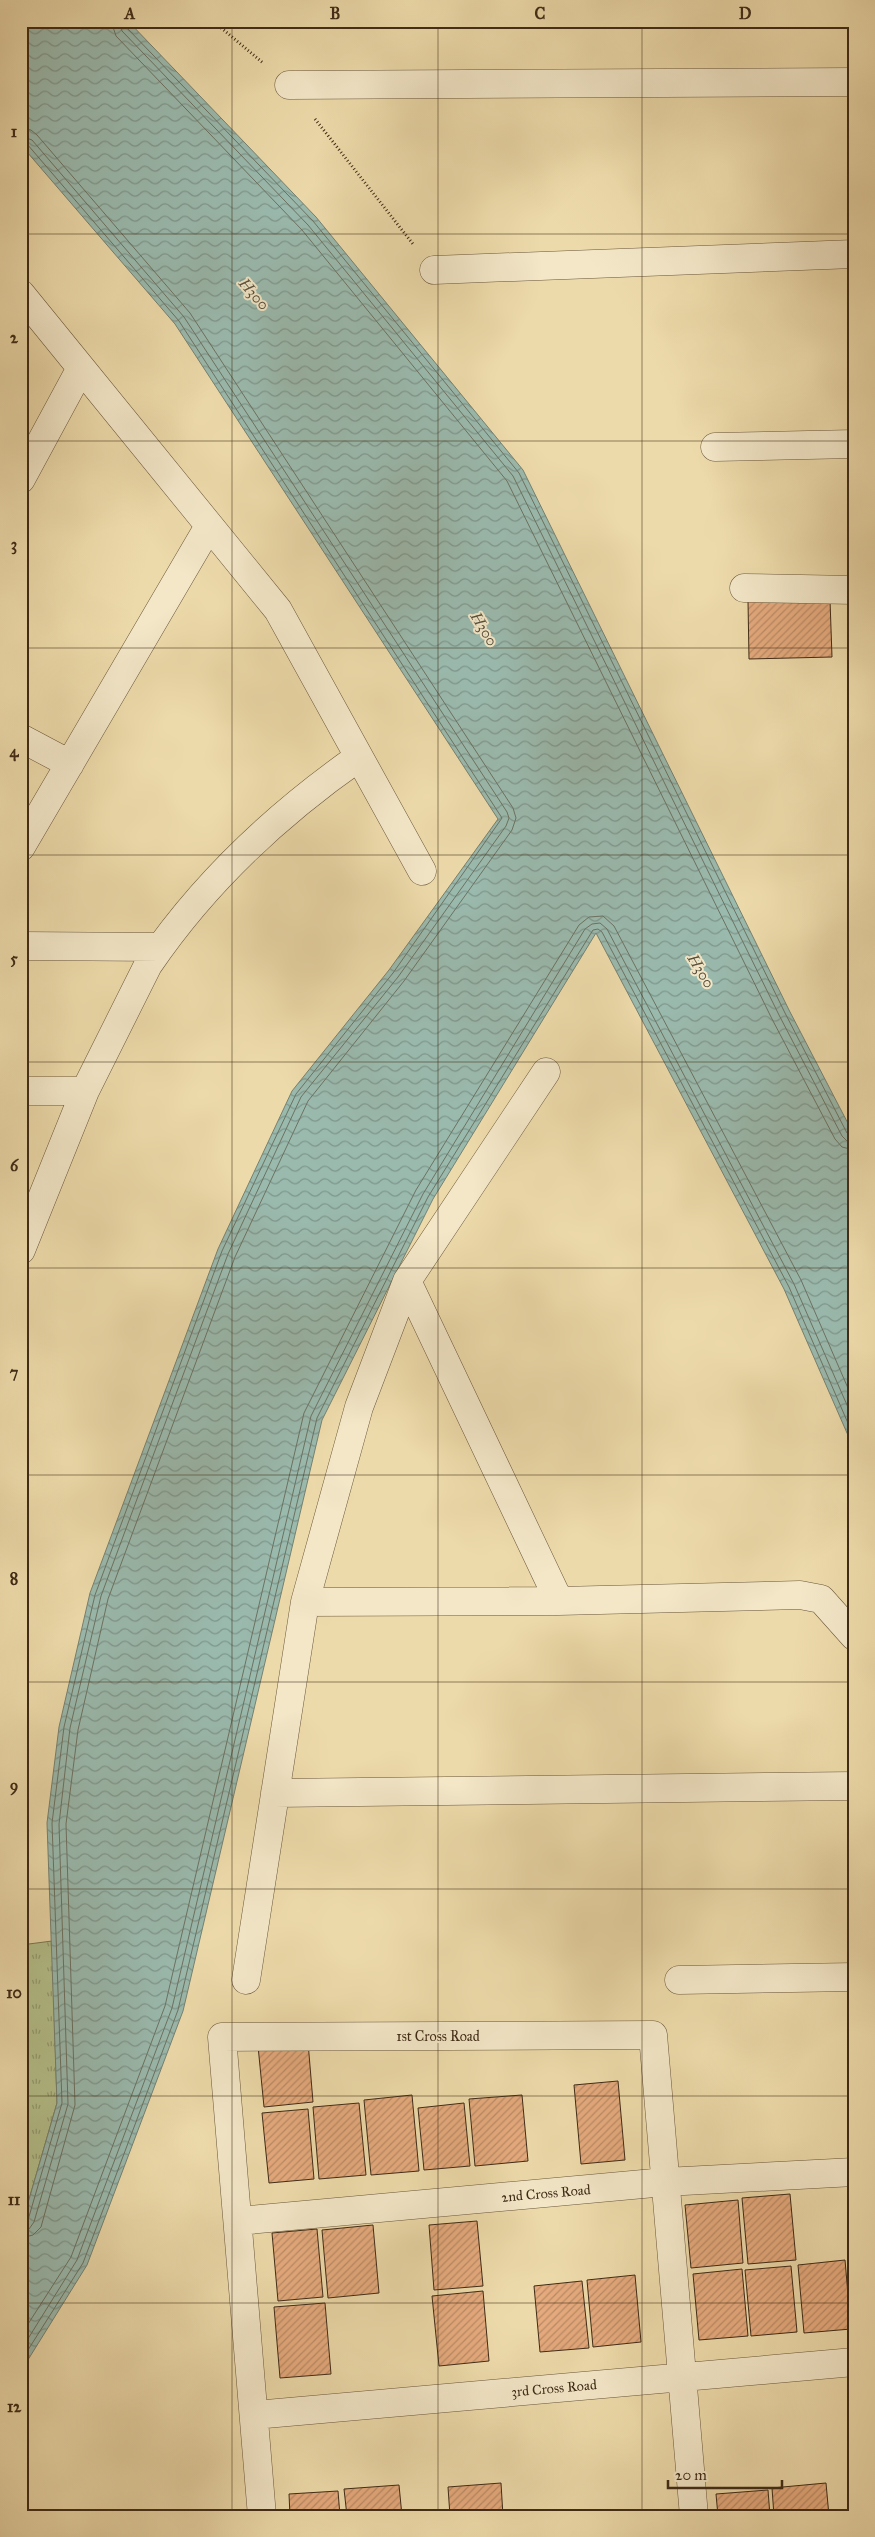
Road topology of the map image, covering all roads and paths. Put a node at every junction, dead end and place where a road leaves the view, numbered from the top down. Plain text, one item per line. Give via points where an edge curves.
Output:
1 (213, 21) edge
2 (854, 82) edge
3 (289, 85) junction
4 (854, 254) edge
5 (434, 270) joint
6 (21, 294) edge
7 (81, 368) junction
8 (854, 444) edge
9 (715, 447) dead end
10 (21, 479) edge
11 (209, 526) junction
12 (744, 588) dead end
13 (854, 590) edge
14 (21, 738) edge
15 (359, 757) junction
16 (70, 764) junction
17 (21, 847) edge
18 (422, 871) dead end
19 (21, 946) edge
20 (160, 947) junction
21 (546, 1072) dead end
22 (21, 1091) edge
23 (85, 1091) junction
24 (21, 1250) edge
25 (408, 1281) junction
26 (559, 1601) junction
27 (305, 1602) junction
28 (854, 1636) edge
29 (854, 1786) edge
30 (275, 1793) junction
31 (854, 1977) edge
32 (246, 1980) dead end
33 (678, 1980) dead end
34 (854, 2172) edge
35 (665, 2182) junction
36 (238, 2220) junction
37 (854, 2362) edge
38 (684, 2377) junction
39 (254, 2415) junction
40 (262, 2516) edge
41 (694, 2516) edge

1 - 3 path
2 - 3 street
3 - 5 path
4 - 5 street
6 - 7 street
7 - 10 street
7 - 11 street
8 - 9 street
11 - 15 street via 278,610
11 - 16 street
12 - 13 street
14 - 16 street
15 - 18 street
15 - 20 street via 281,815 236,856
16 - 17 street
19 - 20 street
20 - 23 street
21 - 25 street
22 - 23 street
23 - 24 street
25 - 26 street
25 - 27 street via 359,1407
26 - 27 street
26 - 28 street via 800,1595 820,1598
27 - 30 street
29 - 30 street
30 - 32 street
31 - 33 street
34 - 35 street, 2nd Cross Road
35 - 36 street, 2nd Cross Road
35 - 36 street, 1st Cross Road via 653,2035 222,2036
35 - 38 street
36 - 39 street
37 - 38 street, 3rd Cross Road
38 - 39 street, 3rd Cross Road
38 - 41 street
39 - 40 street

